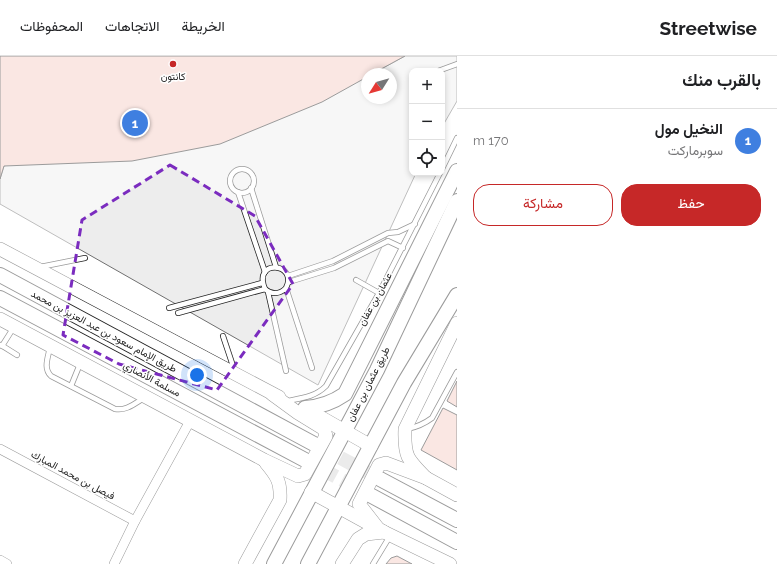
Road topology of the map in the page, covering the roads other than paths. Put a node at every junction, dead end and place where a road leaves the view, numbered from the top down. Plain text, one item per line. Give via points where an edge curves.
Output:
1 (457, 64) edge
2 (445, 68) edge
3 (457, 138) edge
4 (445, 163) edge
5 (457, 171) edge
6 (439, 176) edge
7 (251, 188) junction
8 (238, 192) junction
9 (457, 201) edge
10 (415, 224) junction
11 (403, 248) junction
12 (0, 249) edge
13 (85, 258) dead end
14 (276, 267) junction
15 (35, 268) junction
16 (265, 272) junction
17 (0, 275) edge
18 (288, 276) junction
19 (356, 280) dead end
20 (289, 282) junction
21 (262, 283) junction
22 (286, 288) junction
23 (266, 291) junction
24 (379, 293) junction
25 (457, 296) edge
26 (0, 298) edge
27 (169, 308) dead end
28 (178, 313) dead end
29 (0, 319) edge
30 (457, 324) edge
31 (14, 327) junction
32 (223, 336) dead end
33 (1, 345) edge
34 (51, 346) junction
35 (17, 354) dead end
36 (80, 362) junction
37 (312, 368) dead end
38 (286, 371) dead end
39 (457, 372) edge
40 (235, 375) junction
41 (71, 386) junction
42 (272, 394) junction
43 (145, 397) junction
44 (288, 401) junction
45 (304, 408) junction
46 (190, 421) junction
47 (405, 429) junction
48 (344, 430) junction
49 (314, 444) tunnel mouth
50 (370, 446) junction
51 (0, 449) edge
52 (264, 460) junction
53 (305, 460) tunnel mouth
54 (426, 478) junction
55 (380, 479) tunnel mouth
56 (311, 492) junction
57 (370, 495) tunnel mouth
58 (457, 495) edge
59 (339, 507) junction
60 (457, 520) edge
61 (135, 521) junction
62 (384, 531) junction
63 (457, 542) edge
64 (0, 560) edge
65 (7, 564) edge
66 (114, 564) edge
67 (245, 564) edge
68 (274, 564) edge
69 (308, 564) edge
70 (342, 564) edge
71 (373, 564) edge
72 (450, 564) edge

1 - 2 lane
3 - 4 lane
5 - 45 main road via 345,394 329,404
6 - 10 lane, عثمان بن عفان
7 - 8 lane via 243,193
7 - 8 lane via 252,175 240,168 232,173 230,182
7 - 14 lane
8 - 16 lane
9 - 48 main road, طريق عثمان بن عفان via 377,370
10 - 11 lane, عثمان بن عفان
10 - 18 lane via 398,232 388,233 333,261
11 - 20 lane via 388,241 334,268
11 - 24 lane, عثمان بن عفان
12 - 15 street
13 - 15 lane
14 - 16 lane
14 - 18 lane via 283,269
15 - 40 street
16 - 21 lane
17 - 49 main road, طريق الإمام سعود بن عبد العزيز بن محمد
18 - 20 lane
19 - 24 lane
20 - 22 lane
21 - 23 lane
21 - 27 lane
22 - 23 lane via 278,293
22 - 37 lane
23 - 28 lane
23 - 38 lane
24 - 44 lane, عثمان بن عفان via 326,386 310,397
25 - 50 main road via 404,383
26 - 53 main road, مسلمة الأنصاري
29 - 31 street
30 - 47 street
31 - 33 lane
31 - 34 street
32 - 40 lane
33 - 35 lane
34 - 36 street
34 - 41 lane via 47,372
36 - 41 lane
36 - 43 street
39 - 47 lane via 432,418 419,426
40 - 42 street
41 - 43 lane via 121,410
42 - 44 street
42 - 52 street via 298,414 324,429 326,436 302,476
43 - 46 street
44 - 45 street
45 - 48 street
46 - 52 street
46 - 61 street
47 - 54 street via 407,456
48 - 50 street
48 - 56 main road, طريق عثمان بن عفان
50 - 59 main road
51 - 61 street, فيصل بن محمد المبارك
52 - 67 street via 278,478 280,500
54 - 58 street
54 - 62 street via 386,463 379,465 359,504
55 - 60 main road
56 - 59 street
56 - 68 main road, طريق عثمان بن عفان
57 - 63 main road
59 - 62 street
59 - 69 main road
61 - 66 street
62 - 70 street via 361,535
62 - 71 lane
62 - 72 street
64 - 65 street

